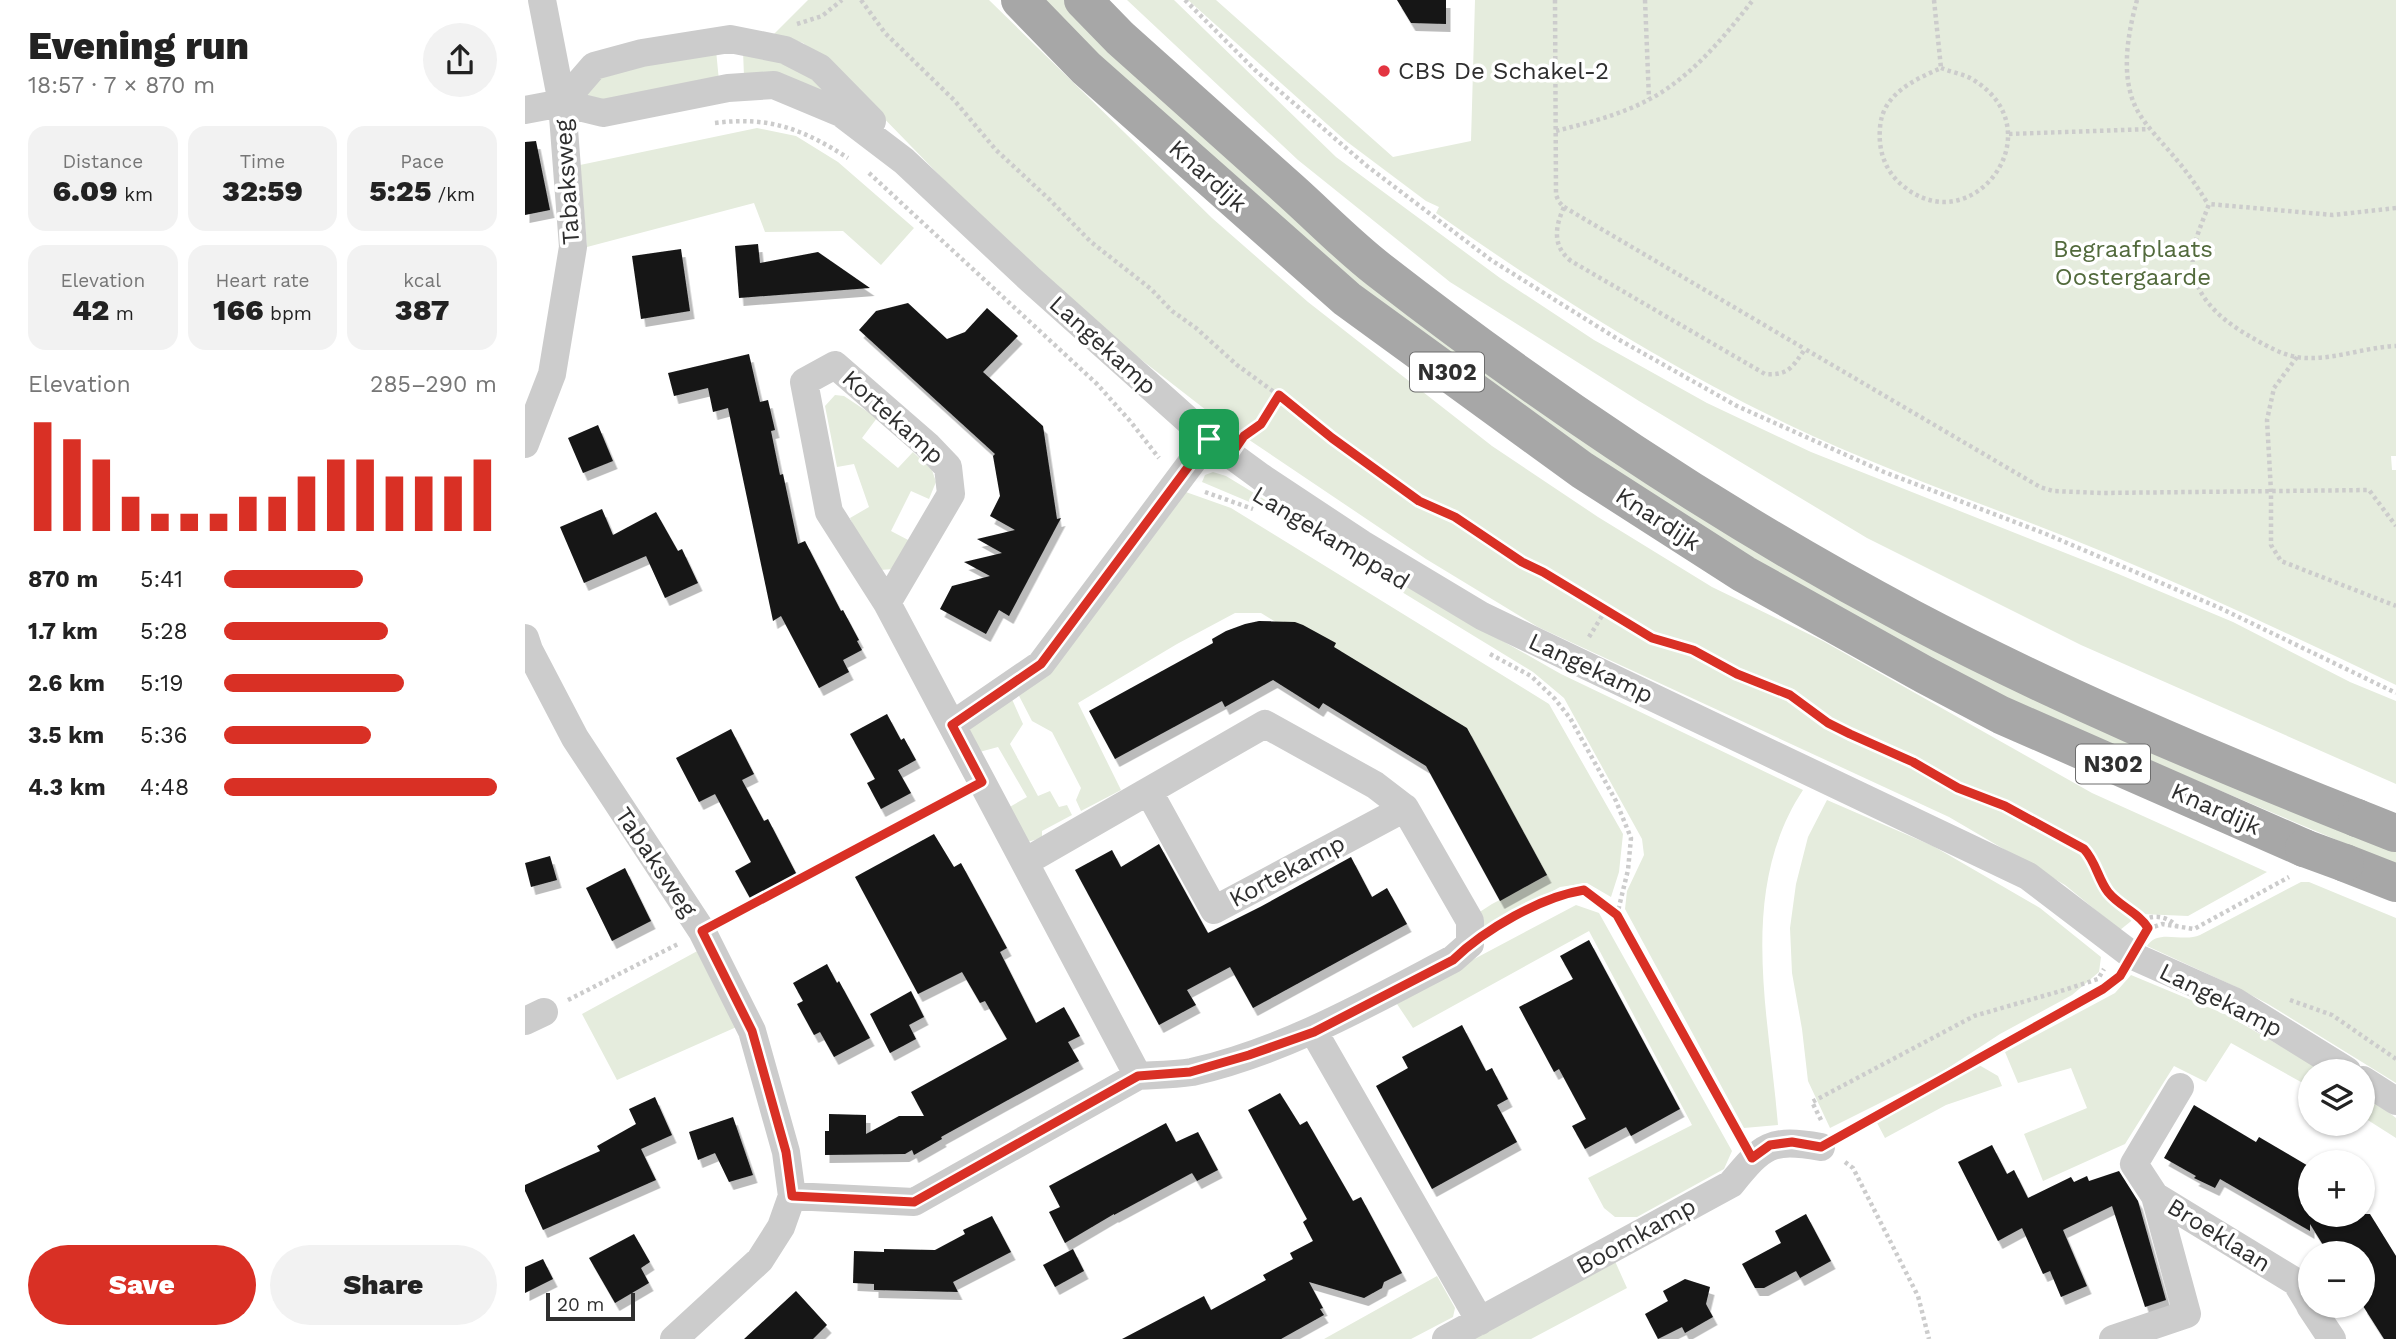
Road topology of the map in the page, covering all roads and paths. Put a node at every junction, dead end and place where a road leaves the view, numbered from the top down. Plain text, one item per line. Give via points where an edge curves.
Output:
1 (543, 0) edge
2 (842, 0) edge
3 (861, 0) edge
4 (1020, 0) edge
5 (1083, 0) edge
6 (1185, 0) edge
7 (1555, 0) edge
8 (1646, 0) edge
9 (1753, 0) edge
10 (1934, 0) edge
11 (2137, 0) edge
12 (768, 47) junction
13 (1941, 68) junction
14 (1649, 100) junction
15 (562, 103) junction
16 (525, 110) edge
17 (703, 124) dead end
18 (2150, 129) junction
19 (1556, 131) junction
20 (2009, 134) junction
21 (850, 159) dead end
22 (904, 161) junction
23 (860, 166) dead end
24 (2209, 204) junction
25 (1564, 207) junction
26 (2396, 208) edge
27 (2396, 346) edge
28 (1805, 349) junction
29 (2297, 357) junction
30 (1279, 395) junction
31 (1209, 439) junction
32 (525, 444) edge
33 (1231, 455) junction
34 (1181, 477) junction
35 (2271, 491) junction
36 (1257, 510) dead end
37 (2396, 526) edge
38 (887, 603) junction
39 (2396, 606) edge
40 (525, 638) edge
41 (1485, 651) dead end
42 (2396, 693) edge
43 (952, 725) junction
44 (982, 782) junction
45 (1149, 792) junction
46 (1405, 808) junction
47 (2395, 833) edge
48 (1025, 863) junction
49 (2396, 883) edge
50 (1617, 915) junction
51 (2143, 920) junction
52 (2148, 928) junction
53 (702, 931) junction
54 (2156, 935) dead end
55 (1470, 944) junction
56 (2125, 950) junction
57 (2286, 998) dead end
58 (535, 1017) edge
59 (1314, 1032) junction
60 (2328, 1059) edge
61 (2396, 1059) edge
62 (1138, 1076) junction
63 (2180, 1087) dead end
64 (2375, 1088) edge
65 (2396, 1101) edge
66 (1826, 1144) junction
67 (1752, 1158) junction
68 (792, 1196) junction
69 (2155, 1196) junction
70 (2298, 1285) edge
71 (2318, 1318) edge
72 (1480, 1321) junction
73 (674, 1339) edge
74 (1446, 1339) edge
75 (1929, 1339) edge
76 (2113, 1339) edge
77 (2332, 1339) edge

1 - 15 street, Tabaksweg
2 - 12 path via 822,16 785,29
3 - 30 path via 885,33 954,100 996,150 1091,242
4 - 49 main road, Knardijk / N302, bridge via 1086,68 1347,299 1582,470 1744,574 2001,715 2304,848
5 - 47 main road, Knardijk / N302, bridge via 1376,268 1634,453 1770,539 1963,645 2155,735
6 - 42 path via 1255,70 1367,166 1491,260 1616,338 1750,412 1884,472 2220,608
7 - 19 path
8 - 14 path
9 - 14 path via 1712,50
10 - 13 path
11 - 18 path via 2128,73 2136,108
12 - 15 street, Langekamp via 730,39 594,66
12 - 22 street, Langekamp via 785,50 820,68 866,113
13 - 20 path via 1971,78 1998,100
13 - 20 path via 1910,81 1891,100 1880,125 1880,139 1892,177 1913,195 1939,202 1966,198 1989,183 2004,161
14 - 19 path
15 - 16 street, Langekamp
15 - 22 street, Langekamp via 603,113 729,88 774,85 841,113
15 - 32 street, Tabaksweg via 573,247 552,374
17 - 21 path via 737,120 776,123 818,139
18 - 20 path
18 - 24 path
19 - 25 path via 1556,195
22 - 31 street, Langekamp
23 - 34 path, Langekamppad via 1097,384 1163,463
24 - 26 path via 2333,215
24 - 29 path via 2192,258 2202,295 2217,314 2241,331 2271,349
25 - 28 path
25 - 28 path via 1556,237 1571,261 1765,374 1788,371
27 - 29 path
28 - 35 path via 2053,491
29 - 35 path via 2274,388 2267,420
30 - 33 path via 1261,424 1244,436
30 - 51 path via 1419,501 1455,517 1652,638 1693,650 1790,695 1828,723 2072,841 2093,859 2106,890
31 - 33 street, Langekamp
31 - 34 street
33 - 56 street, Langekamp via 1362,544 1482,616 2028,876
34 - 36 path, Langekamppad via 1202,491
34 - 43 street via 1041,664
35 - 37 path via 2369,490
35 - 39 path via 2271,545 2281,561
38 - 38 street, Kortekamp via 829,512 804,382 835,365 949,467 951,494
38 - 43 street, Kortekamp
40 - 53 street, Tabaksweg via 575,738
41 - 50 path via 1531,676 1555,699 1616,801 1631,838
43 - 44 street, Kortekamp
44 - 48 street, Kortekamp
44 - 53 path
45 - 46 street via 1265,724 1375,785
45 - 46 street, Kortekamp via 1214,910
45 - 48 street
46 - 55 street via 1470,921
48 - 62 street, Kortekamp
50 - 55 path via 1584,890 1560,894
50 - 67 path
51 - 52 path
51 - 52 path via 2168,918 2177,926
51 - 56 path via 2128,930
52 - 54 path
52 - 56 path
53 - 58 path
53 - 68 street, Tabaksweg via 752,1031 786,1152
55 - 59 street via 1453,960
56 - 60 street, Langekamp via 2234,1001
56 - 66 path via 2120,976 2103,989
56 - 66 path via 2098,979 1974,1016 1812,1102
57 - 61 path via 2332,1015
59 - 62 street via 1190,1072
59 - 72 street
62 - 68 street via 914,1202
63 - 69 street, Broeklaan via 2134,1164
64 - 65 street
66 - 67 street, Boomkamp via 1770,1145
66 - 75 path via 1853,1168 1918,1296
67 - 72 street, Boomkamp via 1731,1184
68 - 73 street, Tabaksweg via 781,1227 760,1260
69 - 70 street, Broeklaan
69 - 76 street, Broeklaan via 2187,1314
71 - 77 street, Broeklaan
72 - 74 street, Boomkamp

